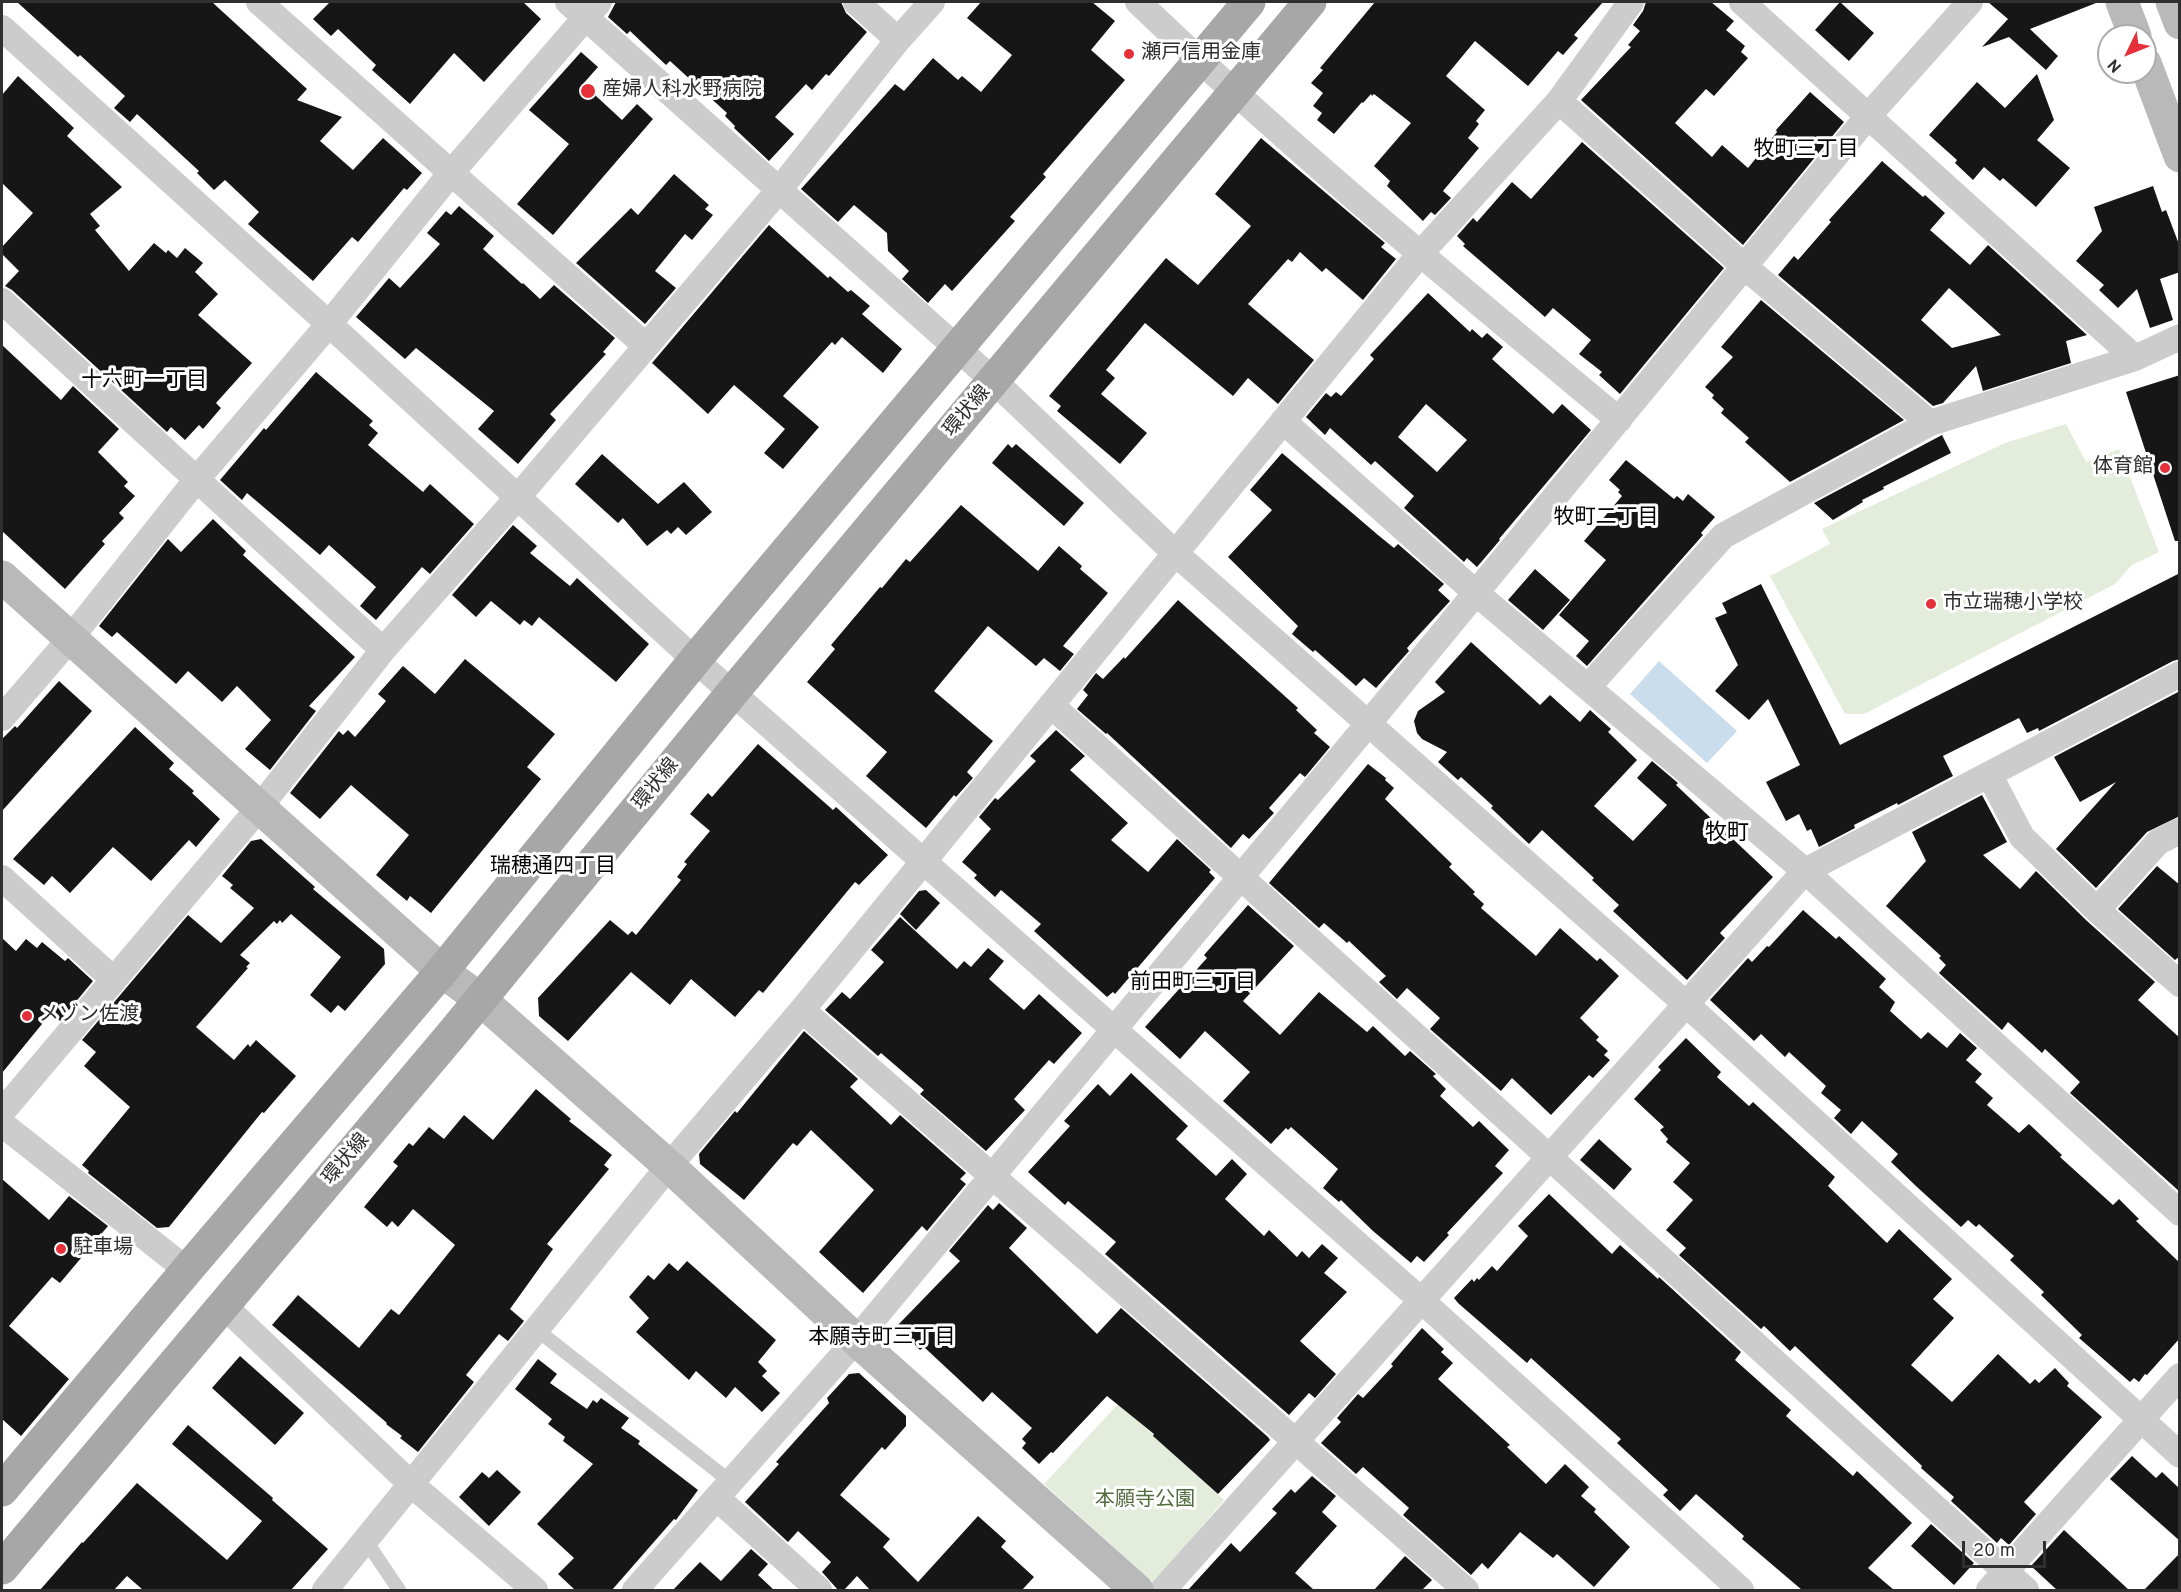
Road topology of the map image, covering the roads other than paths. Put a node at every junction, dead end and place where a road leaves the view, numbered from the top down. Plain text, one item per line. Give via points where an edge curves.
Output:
1 (259, 2) edge
2 (856, 2) edge
3 (932, 2) edge
4 (1138, 2) edge
5 (1249, 2) edge
6 (1310, 2) edge
7 (1631, 2) edge
8 (1742, 2) edge
9 (1970, 2) edge
10 (2122, 2) edge
11 (2172, 2) edge
12 (584, 7) edge
13 (2180, 23) edge
14 (2130, 24) edge
15 (2, 28) edge
16 (898, 40) junction
17 (1199, 60) junction
18 (2153, 84) edge
19 (1234, 91) junction
20 (1559, 100) junction
21 (1869, 115) junction
22 (2180, 156) edge
23 (451, 172) junction
24 (779, 190) junction
25 (1420, 254) junction
26 (1745, 267) junction
27 (2, 301) edge
28 (329, 324) junction
29 (2180, 337) edge
30 (646, 346) junction
31 (957, 348) junction
32 (2135, 358) junction
33 (994, 381) junction
34 (1619, 420) junction
35 (1283, 421) junction
36 (1930, 423) junction
37 (198, 479) junction
38 (518, 498) junction
39 (1175, 553) junction
40 (2, 577) edge
41 (1476, 593) junction
42 (70, 639) junction
43 (384, 650) junction
44 (695, 660) junction
45 (2180, 674) edge
46 (1588, 687) junction
47 (732, 693) junction
48 (1051, 705) junction
49 (2, 718) edge
50 (1368, 724) junction
51 (1989, 774) junction
52 (259, 808) junction
53 (2180, 831) edge
54 (923, 862) junction
55 (1805, 871) junction
56 (1241, 877) junction
57 (2, 878) edge
58 (2097, 910) junction
59 (442, 971) junction
60 (114, 980) junction
61 (2180, 984) edge
62 (481, 1000) junction
63 (1686, 1004) junction
64 (802, 1010) junction
65 (1114, 1030) junction
66 (2, 1112) edge
67 (2, 1124) edge
68 (1549, 1157) junction
69 (669, 1166) junction
70 (993, 1176) junction
71 (2180, 1213) edge
72 (186, 1270) junction
73 (1422, 1300) junction
74 (224, 1306) junction
75 (537, 1330) junction
76 (856, 1340) junction
77 (2180, 1376) edge
78 (2141, 1419) junction
79 (1296, 1442) junction
80 (2180, 1455) edge
81 (6, 1477) edge
82 (412, 1485) junction
83 (724, 1490) junction
84 (366, 1541) junction
85 (2, 1568) edge
86 (1997, 1581) edge
87 (325, 1590) edge
88 (399, 1590) edge
89 (535, 1590) edge
90 (634, 1590) edge
91 (819, 1590) edge
92 (1137, 1590) edge
93 (1163, 1590) edge
94 (1466, 1590) edge
95 (1741, 1590) edge
96 (2026, 1590) edge

1 - 23 street
2 - 16 street
3 - 16 street
4 - 17 street
5 - 17 main road
6 - 19 main road, 環状線
7 - 20 street
8 - 21 street
9 - 21 street
10 - 14 street
11 - 13 street
12 - 23 street
12 - 24 street
15 - 28 street
16 - 24 street
17 - 19 street
17 - 31 main road
18 - 22 street
19 - 25 street
19 - 33 main road, 環状線
20 - 25 street
20 - 26 street
21 - 26 street
21 - 32 street
23 - 28 street
23 - 30 street
24 - 30 street
24 - 31 street
25 - 34 street
25 - 35 street
26 - 34 street
26 - 36 street
27 - 37 street
28 - 37 street
28 - 38 street
29 - 32 street
30 - 38 street
31 - 33 street
31 - 44 main road
32 - 36 street
33 - 39 street
33 - 47 main road, 環状線
34 - 41 street
35 - 39 street
35 - 41 street
36 - 46 street via 1723,536
37 - 42 street
37 - 43 street
38 - 43 street
38 - 44 street
39 - 48 street
39 - 50 street
40 - 42 street
41 - 46 street
41 - 50 street
42 - 49 street
42 - 52 street
43 - 52 street
44 - 47 street
44 - 59 main road
45 - 51 street
46 - 55 street
47 - 54 street
47 - 62 main road, 環状線
48 - 54 street
48 - 56 street
50 - 56 street
50 - 63 street
51 - 55 street
51 - 58 street via 2022,837
52 - 59 street
52 - 60 street
53 - 58 street via 2158,842
54 - 64 street
54 - 65 street
55 - 63 street
55 - 71 street
56 - 65 street
56 - 68 street
57 - 60 street
58 - 61 street
59 - 62 street
59 - 72 main road
60 - 66 street
62 - 69 street
62 - 74 main road, 環状線
63 - 68 street
63 - 78 street
64 - 69 street
64 - 70 street
65 - 70 street
65 - 73 street
67 - 72 street
68 - 73 street
68 - 86 street
69 - 75 street
69 - 76 street
70 - 76 street
70 - 79 street
72 - 81 main road
73 - 79 street
73 - 95 street
74 - 82 street
74 - 85 main road, 環状線
75 - 82 street
75 - 83 lane
76 - 83 street
76 - 92 street
77 - 78 street
78 - 80 street
78 - 86 street
79 - 93 street
79 - 94 street
82 - 84 street
82 - 89 street
83 - 90 street
83 - 91 street
84 - 87 street
84 - 88 lane
86 - 96 street

